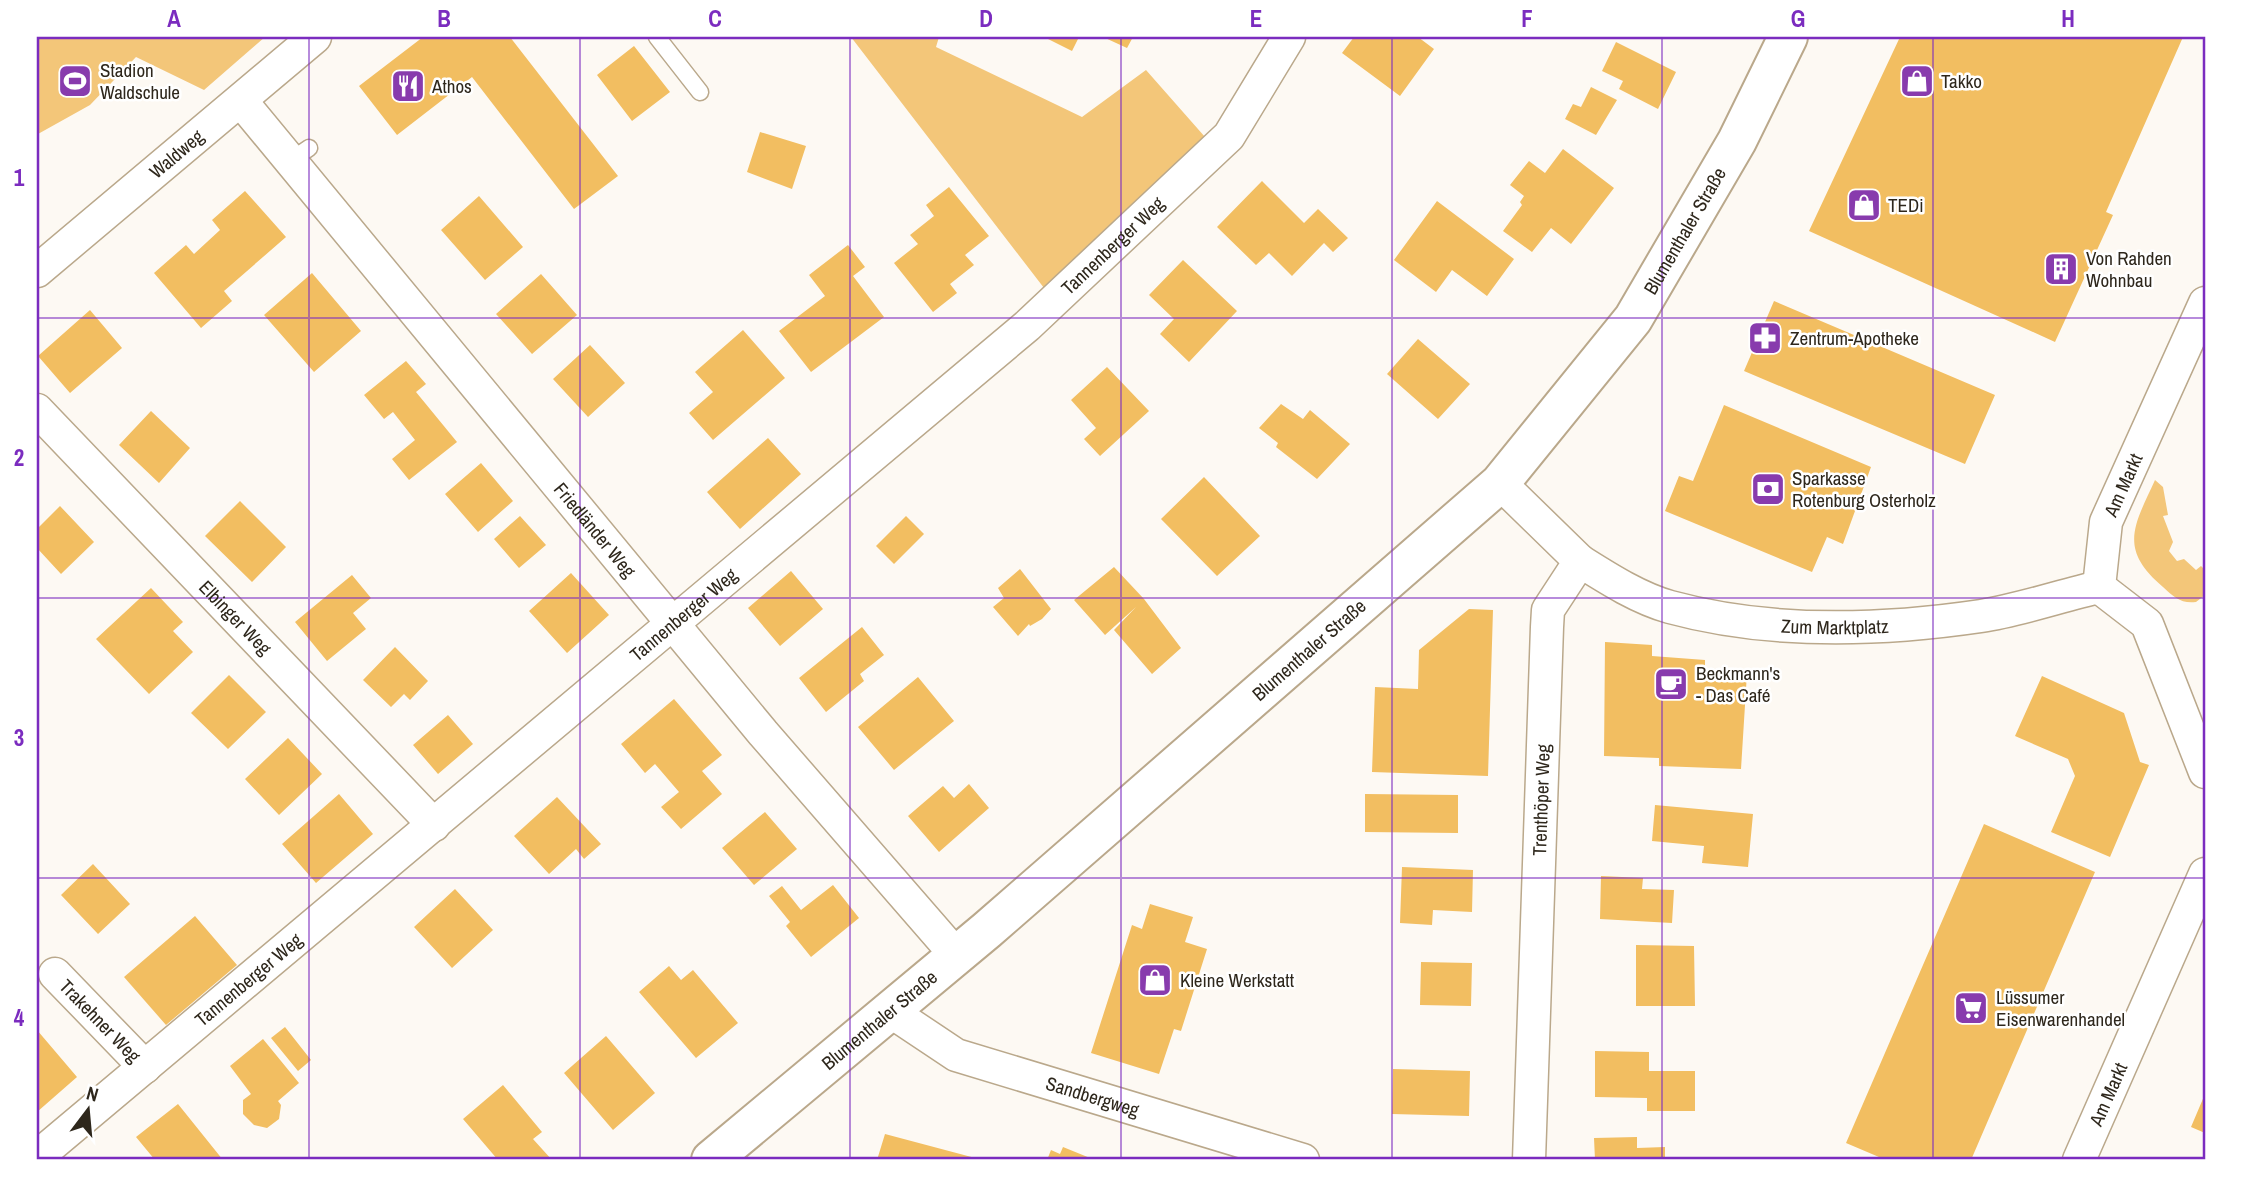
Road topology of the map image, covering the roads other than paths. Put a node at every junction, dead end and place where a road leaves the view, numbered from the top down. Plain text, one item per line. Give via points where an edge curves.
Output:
1 (315, 37) edge
2 (657, 37) edge
3 (1289, 37) edge
4 (1788, 37) edge
5 (700, 92) dead end
6 (241, 101) junction
7 (40, 262) edge
8 (2205, 303) edge
9 (37, 410) edge
10 (1500, 483) junction
11 (1580, 561) junction
12 (2099, 587) junction
13 (674, 624) junction
14 (2205, 772) edge
15 (433, 825) junction
16 (2205, 874) edge
17 (956, 955) junction
18 (55, 974) dead end
19 (890, 1011) junction
20 (145, 1067) junction
21 (1221, 1149) edge
22 (37, 1157) edge
23 (711, 1160) edge
24 (1303, 1160) edge
25 (1529, 1160) edge
26 (2079, 1160) edge

1 - 6 street, Waldweg
2 - 5 lane
3 - 13 street, Tannenberger Weg via 1228,136 1027,326
4 - 10 main road, Blumenthaler Straße via 1737,141 1633,318
6 - 7 street, Waldweg
6 - 13 street, Friedländer Weg via 300,154
8 - 12 street, Am Markt via 2106,522
9 - 15 street, Elbinger Weg
10 - 11 street
10 - 17 main road, Blumenthaler Straße
11 - 12 street, Zum Marktplatz via 1668,606 1754,624 1869,627 1983,616
11 - 25 street, Trenthöper Weg via 1548,610
12 - 14 street via 2147,625
13 - 15 street, Tannenberger Weg
13 - 17 street, Friedländer Weg
15 - 20 street, Tannenberger Weg
16 - 26 street, Am Markt
17 - 19 main road, Blumenthaler Straße
18 - 20 street, Trakehner Weg
19 - 21 street, Sandbergweg via 956,1055
19 - 23 main road, Blumenthaler Straße
20 - 22 street, Tannenberger Weg
21 - 24 street, Sandbergweg

